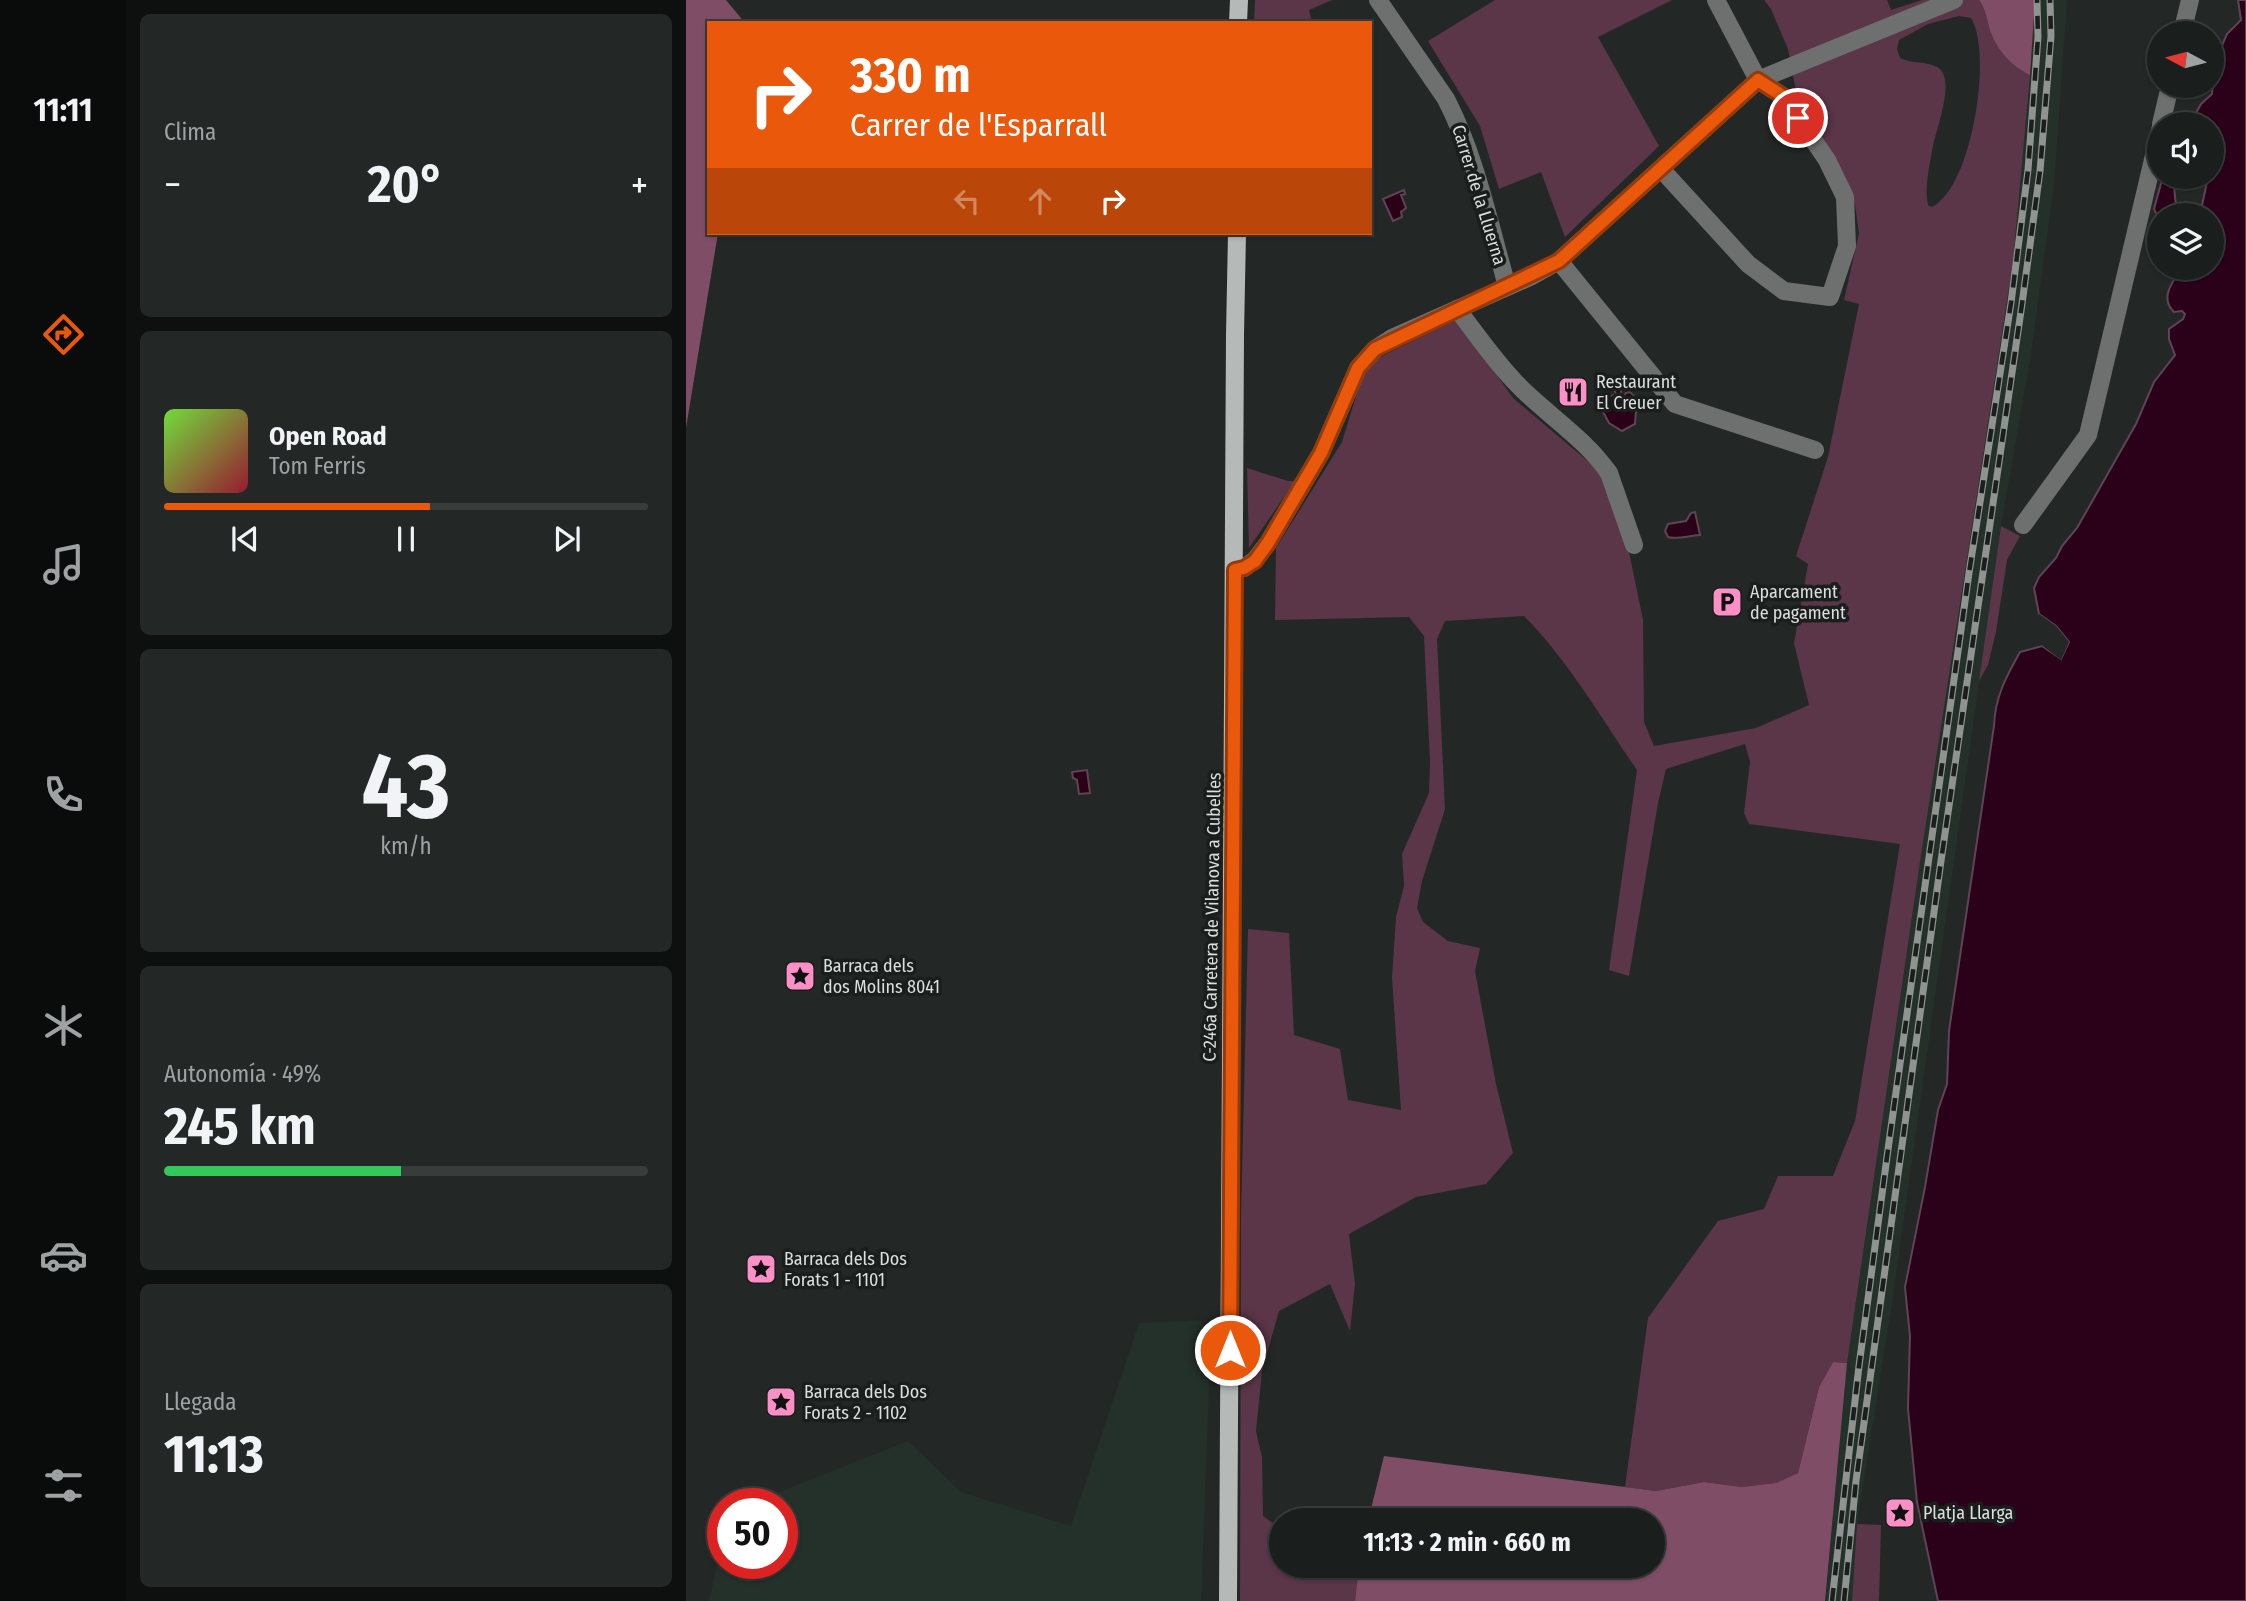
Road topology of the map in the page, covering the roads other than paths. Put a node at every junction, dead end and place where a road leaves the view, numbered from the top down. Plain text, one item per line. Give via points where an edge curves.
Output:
1 (1239, 0) edge
2 (1378, 0) edge
3 (1716, 0) edge
4 (2190, 0) edge
5 (1954, 1) edge
6 (1238, 21) edge
7 (2185, 21) edge
8 (1758, 80) junction
9 (1662, 170) junction
10 (2147, 185) edge
11 (1237, 235) edge
12 (1559, 261) junction
13 (1507, 286) junction
14 (1457, 309) junction
15 (1815, 450) dead end
16 (2023, 525) dead end
17 (1634, 545) dead end
18 (1235, 570) junction
19 (1228, 1601) edge

1 - 6 main road
2 - 13 street, Carrer de la Lluerna via 1455,117
3 - 8 street
4 - 7 street
5 - 8 street
8 - 9 street
8 - 9 street via 1784,97 1827,160 1844,197 1847,246 1830,297 1784,291 1748,264
9 - 12 street
10 - 16 street via 2088,435
11 - 18 main road, C-246a Carretera de Vilanova a Cubelles
12 - 13 street
12 - 15 street via 1675,404
13 - 14 street
14 - 17 street via 1520,388 1602,463
14 - 18 street via 1392,338 1365,358 1321,453 1268,543 1255,561
18 - 19 main road, C-246a Carretera de Vilanova a Cubelles

